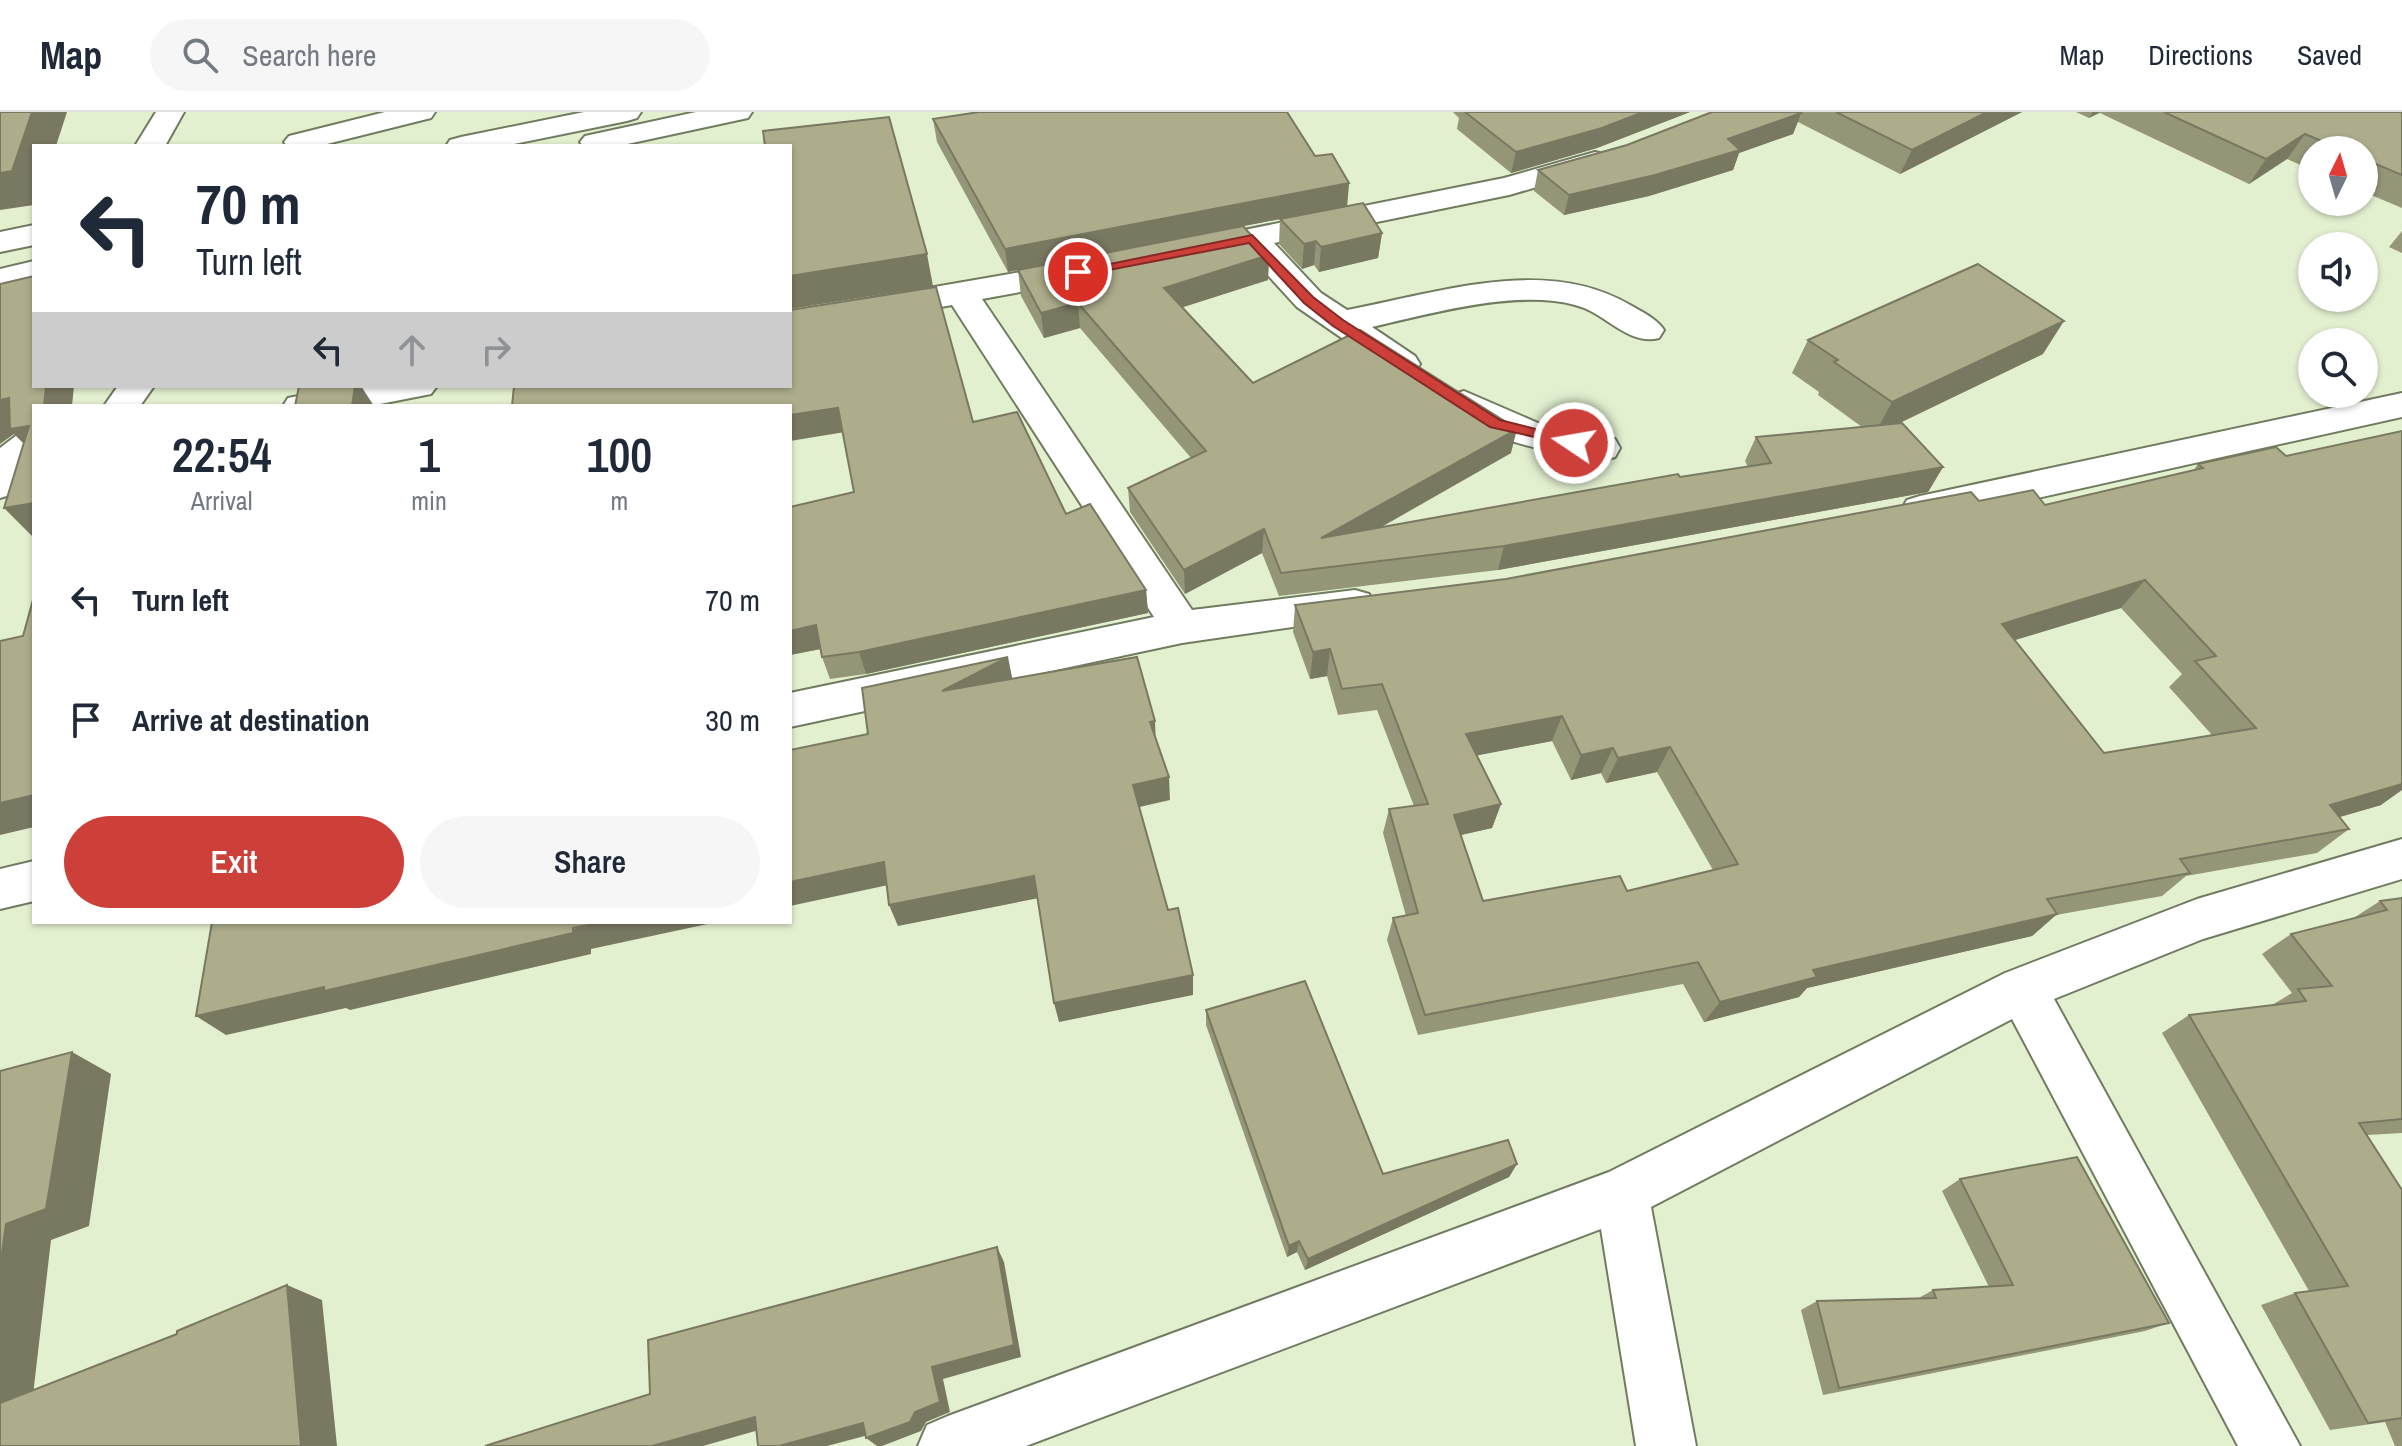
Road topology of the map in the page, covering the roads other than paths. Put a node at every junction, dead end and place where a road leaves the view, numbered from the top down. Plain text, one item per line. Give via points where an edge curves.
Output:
1 (170, 112) edge
2 (330, 112) edge
3 (421, 112) edge
4 (627, 112) edge
5 (738, 112) edge
6 (151, 144) edge
7 (297, 144) edge
8 (471, 144) edge
9 (586, 144) edge
10 (1624, 151) edge
11 (32, 235) edge
12 (1252, 239) junction
13 (0, 242) edge
14 (1160, 256) edge
15 (1115, 265) edge
16 (32, 271) edge
17 (0, 279) edge
18 (962, 294) junction
19 (792, 323) edge
20 (1338, 323) junction
21 (1647, 330) dead end
22 (407, 388) edge
23 (313, 404) edge
24 (2402, 405) edge
25 (1602, 448) dead end
26 (1884, 516) edge
27 (1387, 601) edge
28 (1182, 627) junction
29 (792, 710) edge
30 (2402, 859) edge
31 (32, 881) edge
32 (0, 889) edge
33 (2022, 989) junction
34 (1622, 1194) junction
35 (948, 1446) edge
36 (1666, 1446) edge
37 (2270, 1446) edge

1 - 6 street
2 - 7 street
3 - 7 street
4 - 8 street
5 - 9 street
10 - 12 street via 1509,186
11 - 13 street
12 - 14 street
12 - 20 street
15 - 18 street
16 - 17 street
18 - 19 street
18 - 28 street
20 - 21 street via 1552,291 1600,303
20 - 25 street via 1496,424
22 - 23 street
24 - 26 street
27 - 28 street
28 - 29 street
30 - 33 street via 2197,920
31 - 32 street
33 - 34 street
33 - 37 street
34 - 35 street
34 - 36 street

